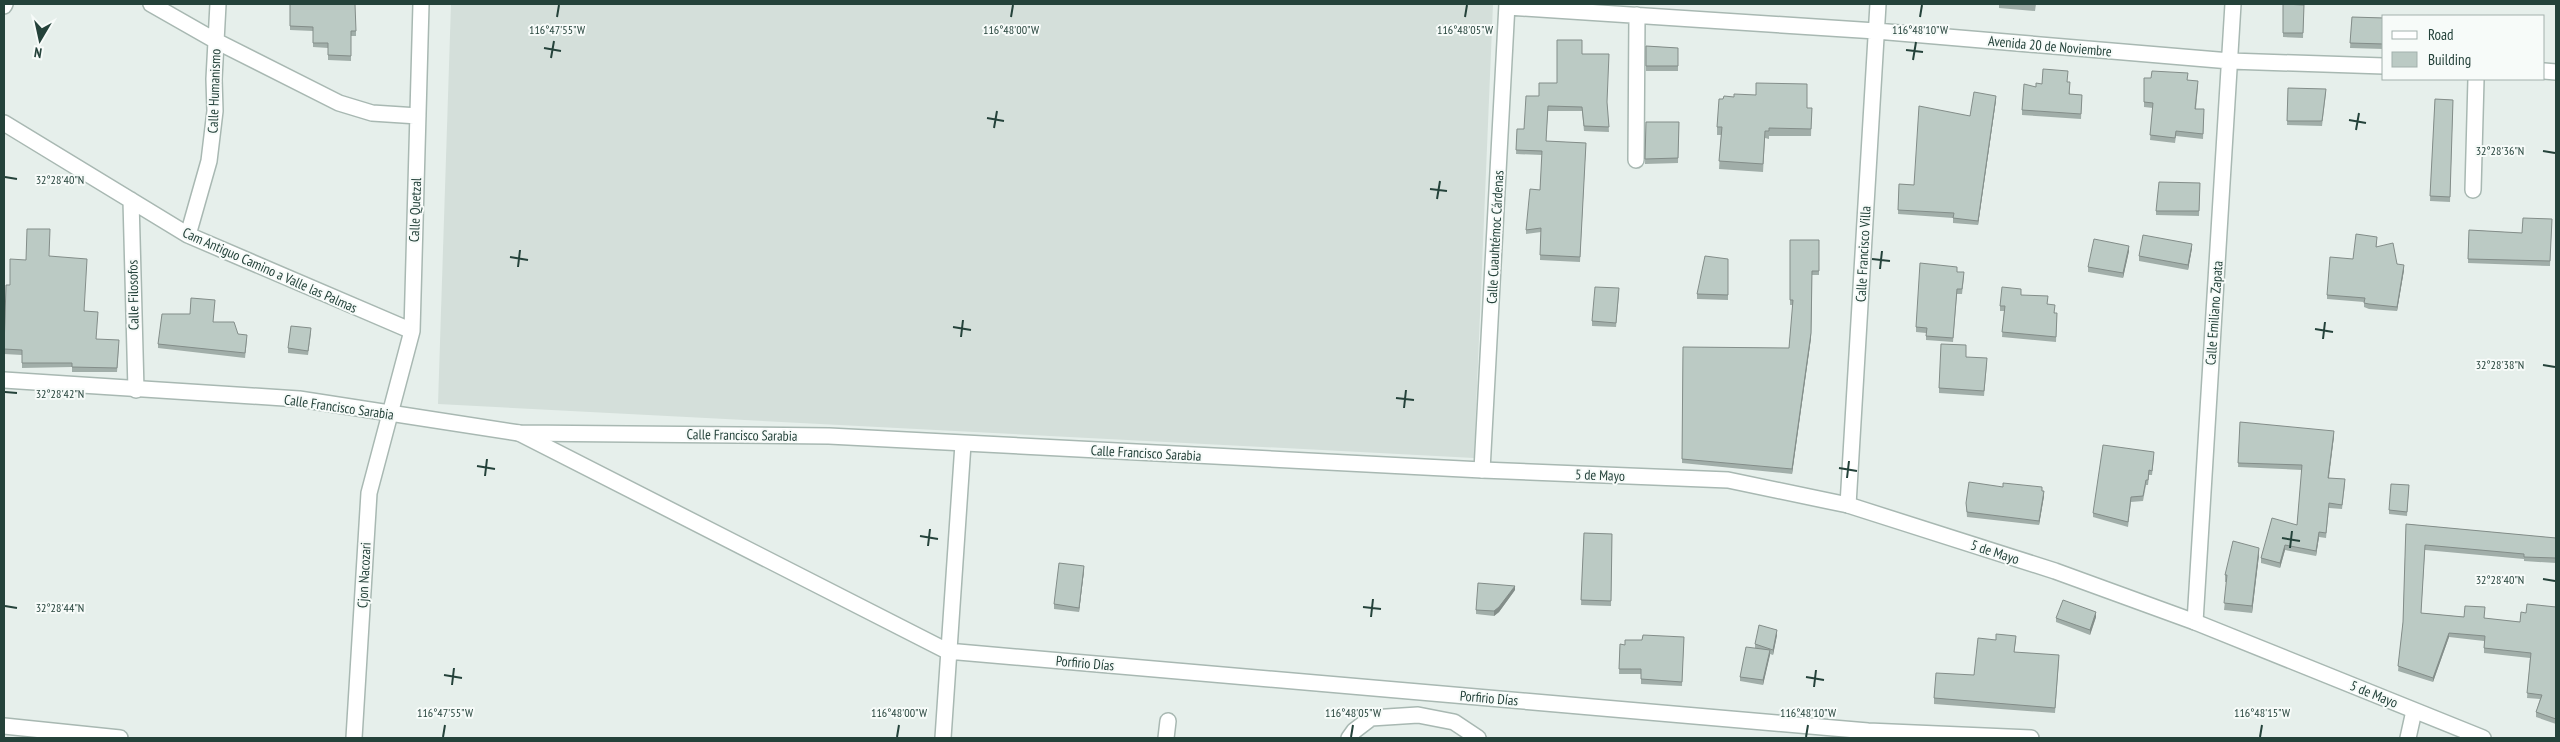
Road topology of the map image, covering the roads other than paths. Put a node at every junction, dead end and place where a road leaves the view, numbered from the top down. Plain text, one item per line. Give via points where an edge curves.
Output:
1 (151, 4) edge
2 (218, 4) edge
3 (421, 4) edge
4 (1878, 4) edge
5 (2233, 4) edge
6 (1507, 5) edge
7 (1636, 15) junction
8 (1876, 31) junction
9 (216, 41) junction
10 (2230, 61) junction
11 (2382, 66) edge
12 (2476, 80) edge
13 (418, 116) junction
14 (4, 123) edge
15 (1636, 160) dead end
16 (2473, 190) dead end
17 (131, 200) junction
18 (188, 235) junction
19 (412, 331) junction
20 (4, 380) edge
21 (136, 390) junction
22 (390, 414) junction
23 (519, 433) junction
24 (963, 444) junction
25 (1482, 470) junction
26 (1848, 505) junction
27 (2195, 622) junction
28 (947, 651) junction
29 (2414, 711) junction
30 (1168, 721) dead end
31 (4, 726) edge
32 (120, 738) edge
33 (354, 738) edge
34 (943, 738) edge
35 (1166, 738) edge
36 (1349, 738) edge
37 (1478, 738) edge
38 (2031, 738) edge
39 (2408, 738) edge
40 (2483, 738) edge

1 - 9 street
2 - 9 street, Calle Humanismo
3 - 13 street, Calle Quetzal
4 - 8 street, Calle Francisco Villa
5 - 10 street, Calle Emiliano Zapata
6 - 7 street, Avenida 20 de Noviembre
6 - 25 street, Calle Cuauhtémoc Cárdenas
7 - 8 street, Avenida 20 de Noviembre
7 - 15 street
8 - 10 street, Avenida 20 de Noviembre
8 - 26 street, Calle Francisco Villa
9 - 13 street via 339,103 372,113
9 - 18 street, Calle Humanismo via 216,111 209,161
10 - 11 street, Avenida 20 de Noviembre
10 - 27 street, Calle Emiliano Zapata
12 - 16 street
13 - 19 street, Calle Quetzal
14 - 17 street, Cam Antiguo Camino a Valle las Palmas
17 - 18 street, Cam Antiguo Camino a Valle las Palmas
17 - 21 street, Calle Filosofos
18 - 19 street, Cam Antiguo Camino a Valle las Palmas
19 - 22 street, Calle Quetzal
20 - 21 street, Calle Francisco Sarabia
21 - 22 street, Calle Francisco Sarabia via 299,399
22 - 23 street, Calle Francisco Sarabia
22 - 33 street, Cjon Nacozari via 368,493
23 - 24 street, Calle Francisco Sarabia via 829,436
23 - 28 street
24 - 25 street, Calle Francisco Sarabia
24 - 28 street
25 - 26 street, 5 de Mayo via 1728,480
26 - 27 street, 5 de Mayo via 2055,571
27 - 29 street, 5 de Mayo
28 - 34 street
28 - 38 street, Porfirio Días via 1868,731
29 - 39 street
29 - 40 street, 5 de Mayo
30 - 35 street
31 - 32 street
36 - 37 street via 1371,718 1418,715 1454,722

